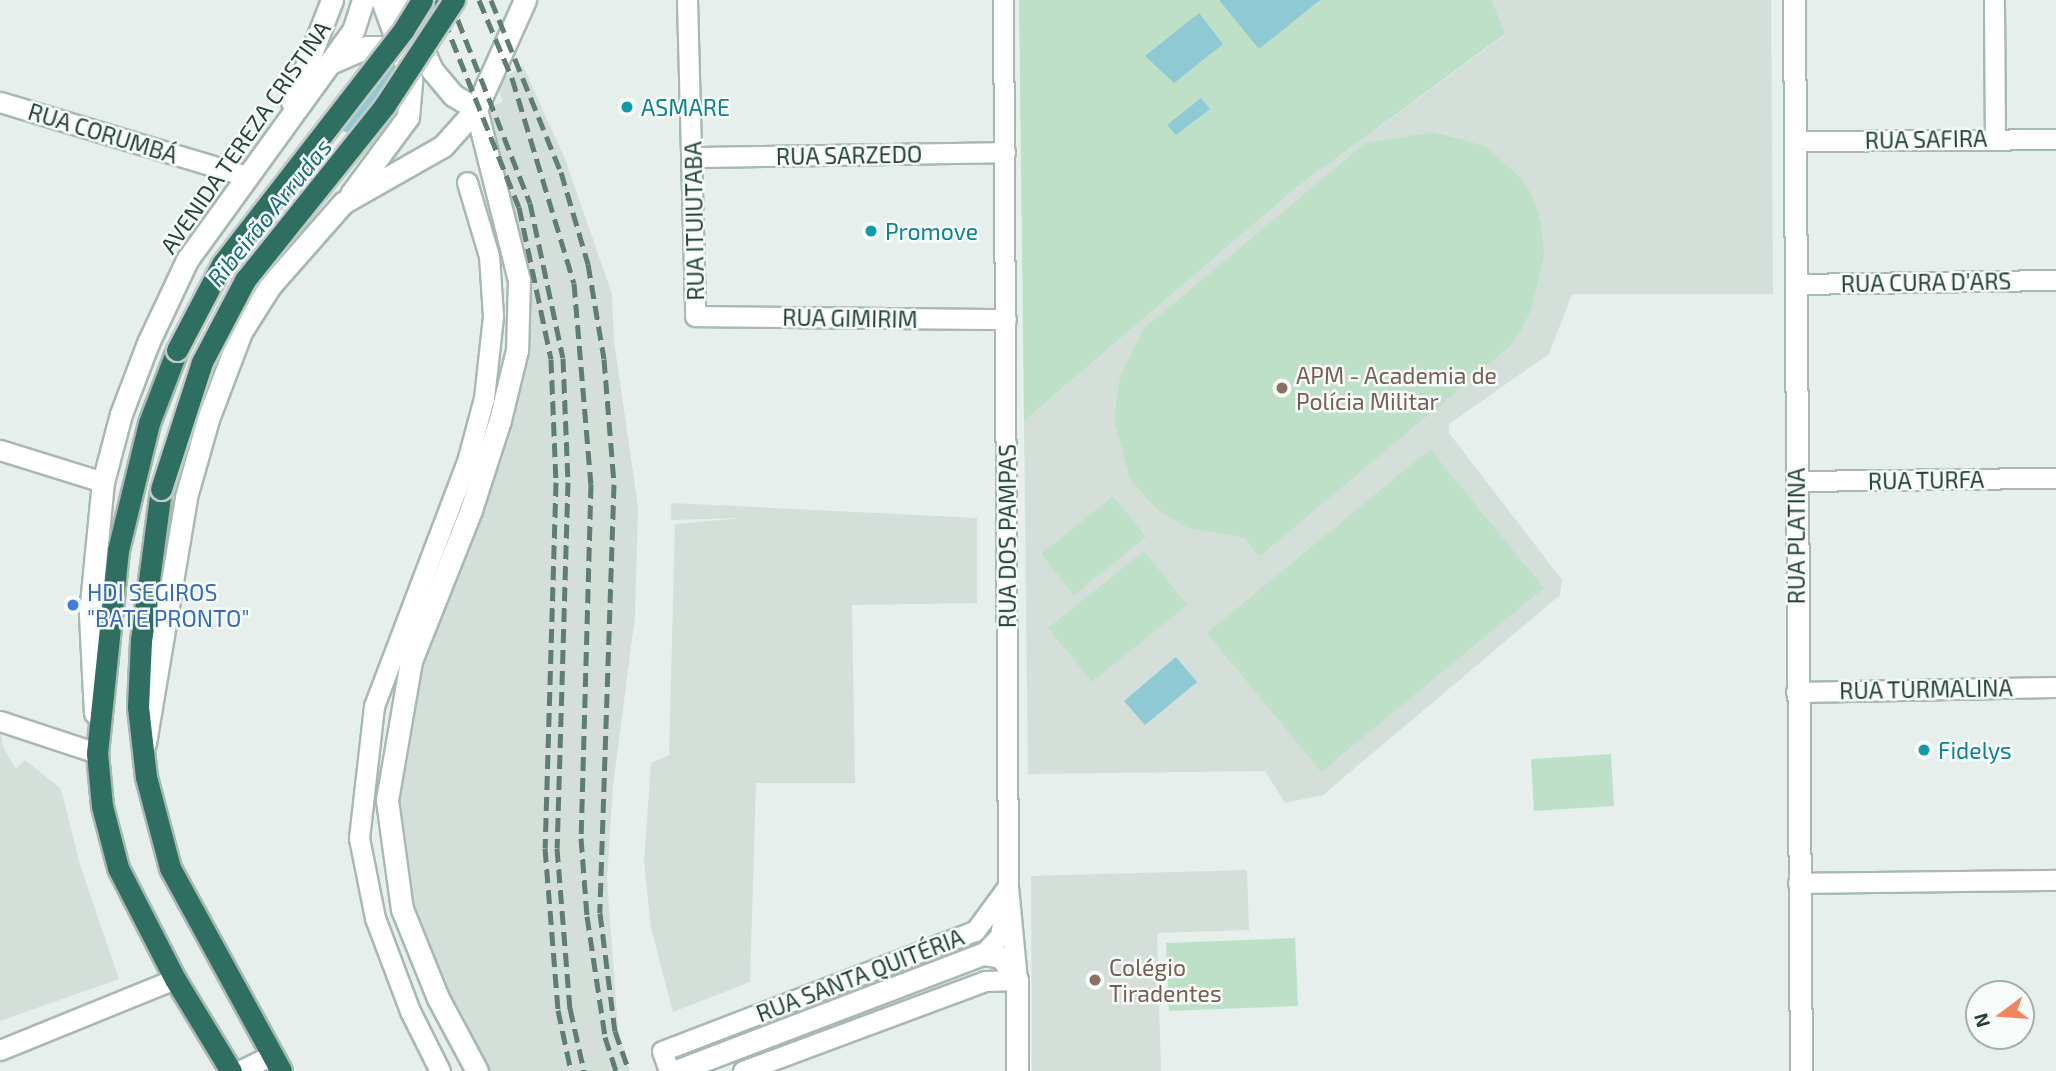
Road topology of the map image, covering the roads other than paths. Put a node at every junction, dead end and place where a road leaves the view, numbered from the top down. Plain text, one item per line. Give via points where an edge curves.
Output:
1 (332, 0) edge
2 (363, 0) edge
3 (382, 0) edge
4 (401, 0) edge
5 (422, 0) edge
6 (454, 0) edge
7 (525, 0) edge
8 (687, 0) edge
9 (1003, 0) edge
10 (1794, 0) edge
11 (1994, 0) edge
12 (397, 47) junction
13 (330, 62) junction
14 (0, 102) edge
15 (476, 109) junction
16 (282, 127) junction
17 (1995, 138) junction
18 (2056, 139) edge
19 (1796, 141) junction
20 (1004, 152) junction
21 (694, 157) junction
22 (246, 176) junction
23 (467, 182) dead end
24 (343, 204) junction
25 (2056, 280) edge
26 (1797, 284) junction
27 (695, 316) joint
28 (1006, 319) junction
29 (0, 450) edge
30 (2056, 478) edge
31 (1796, 481) junction
32 (103, 482) junction
33 (2056, 687) edge
34 (1796, 692) junction
35 (0, 721) edge
36 (97, 753) junction
37 (142, 759) junction
38 (2056, 880) edge
39 (1798, 883) junction
40 (1008, 886) junction
41 (983, 954) junction
42 (175, 979) junction
43 (1017, 980) junction
44 (0, 1051) edge
45 (277, 1063) edge
46 (231, 1071) edge
47 (239, 1071) edge
48 (440, 1071) edge
49 (477, 1071) edge
50 (669, 1071) edge
51 (676, 1071) edge
52 (743, 1071) edge
53 (1017, 1071) edge
54 (1801, 1071) edge

1 - 16 main road
2 - 13 main road, AVENIDA TEREZA CRISTINA via 353,31
3 - 12 main road
4 - 15 main road via 432,70 453,95
5 - 36 highway, AVENIDA TEREZA CRISTINA, bridge via 222,264 177,350 149,423 118,550
6 - 37 highway, bridge via 385,105 245,280 202,362 161,489 141,641
7 - 15 main road
8 - 21 street, RUA ITUIUTABA
9 - 20 street, RUA DOS PAMPAS
10 - 19 main road, RUA PLATINA
11 - 17 street
12 - 13 main road via 367,47
12 - 24 main road via 411,79 408,117
13 - 16 main road, AVENIDA TEREZA CRISTINA
14 - 22 street, RUA CORUMBÁ
15 - 24 main road via 443,146
15 - 49 main road via 519,280 517,350 471,510 411,661 396,726 387,800 402,909 438,998
16 - 22 main road, AVENIDA TEREZA CRISTINA
17 - 18 street, RUA SAFIRA
17 - 19 street, RUA SAFIRA
19 - 26 main road, RUA PLATINA
20 - 21 street, RUA SARZEDO
20 - 28 street, RUA DOS PAMPAS
21 - 27 street, RUA ITUIUTABA
22 - 32 main road, AVENIDA TEREZA CRISTINA via 187,260 148,343
23 - 48 street via 489,256 494,316 484,398 468,458 374,706 359,838 375,918 410,1012
24 - 37 main road via 278,277 241,332 208,419 168,586
25 - 26 street, RUA CURA D'ARS
26 - 31 main road, RUA PLATINA
27 - 28 street, RUA GIMIRIM
28 - 40 street, RUA DOS PAMPAS
29 - 32 street
30 - 31 street, RUA TURFA
31 - 34 main road, RUA PLATINA
32 - 36 main road, AVENIDA TEREZA CRISTINA via 90,614
33 - 34 street, RUA TURMALINA
34 - 39 main road, RUA PLATINA
35 - 36 street
36 - 42 highway, AVENIDA TEREZA CRISTINA via 102,806 118,868
37 - 45 highway via 170,869
38 - 39 street
39 - 54 main road, RUA PLATINA
40 - 41 street, RUA SANTA QUITÉRIA via 1000,936
40 - 43 street, RUA DOS PAMPAS
40 - 50 street, RUA SANTA QUITÉRIA via 975,931 662,1051
41 - 43 main road, RUA SANTA QUITÉRIA via 1002,957
41 - 51 main road, RUA SANTA QUITÉRIA
42 - 44 street
42 - 46 highway, AVENIDA TEREZA CRISTINA
43 - 52 street via 985,981
43 - 53 main road, RUA DOS PAMPAS
45 - 47 street

